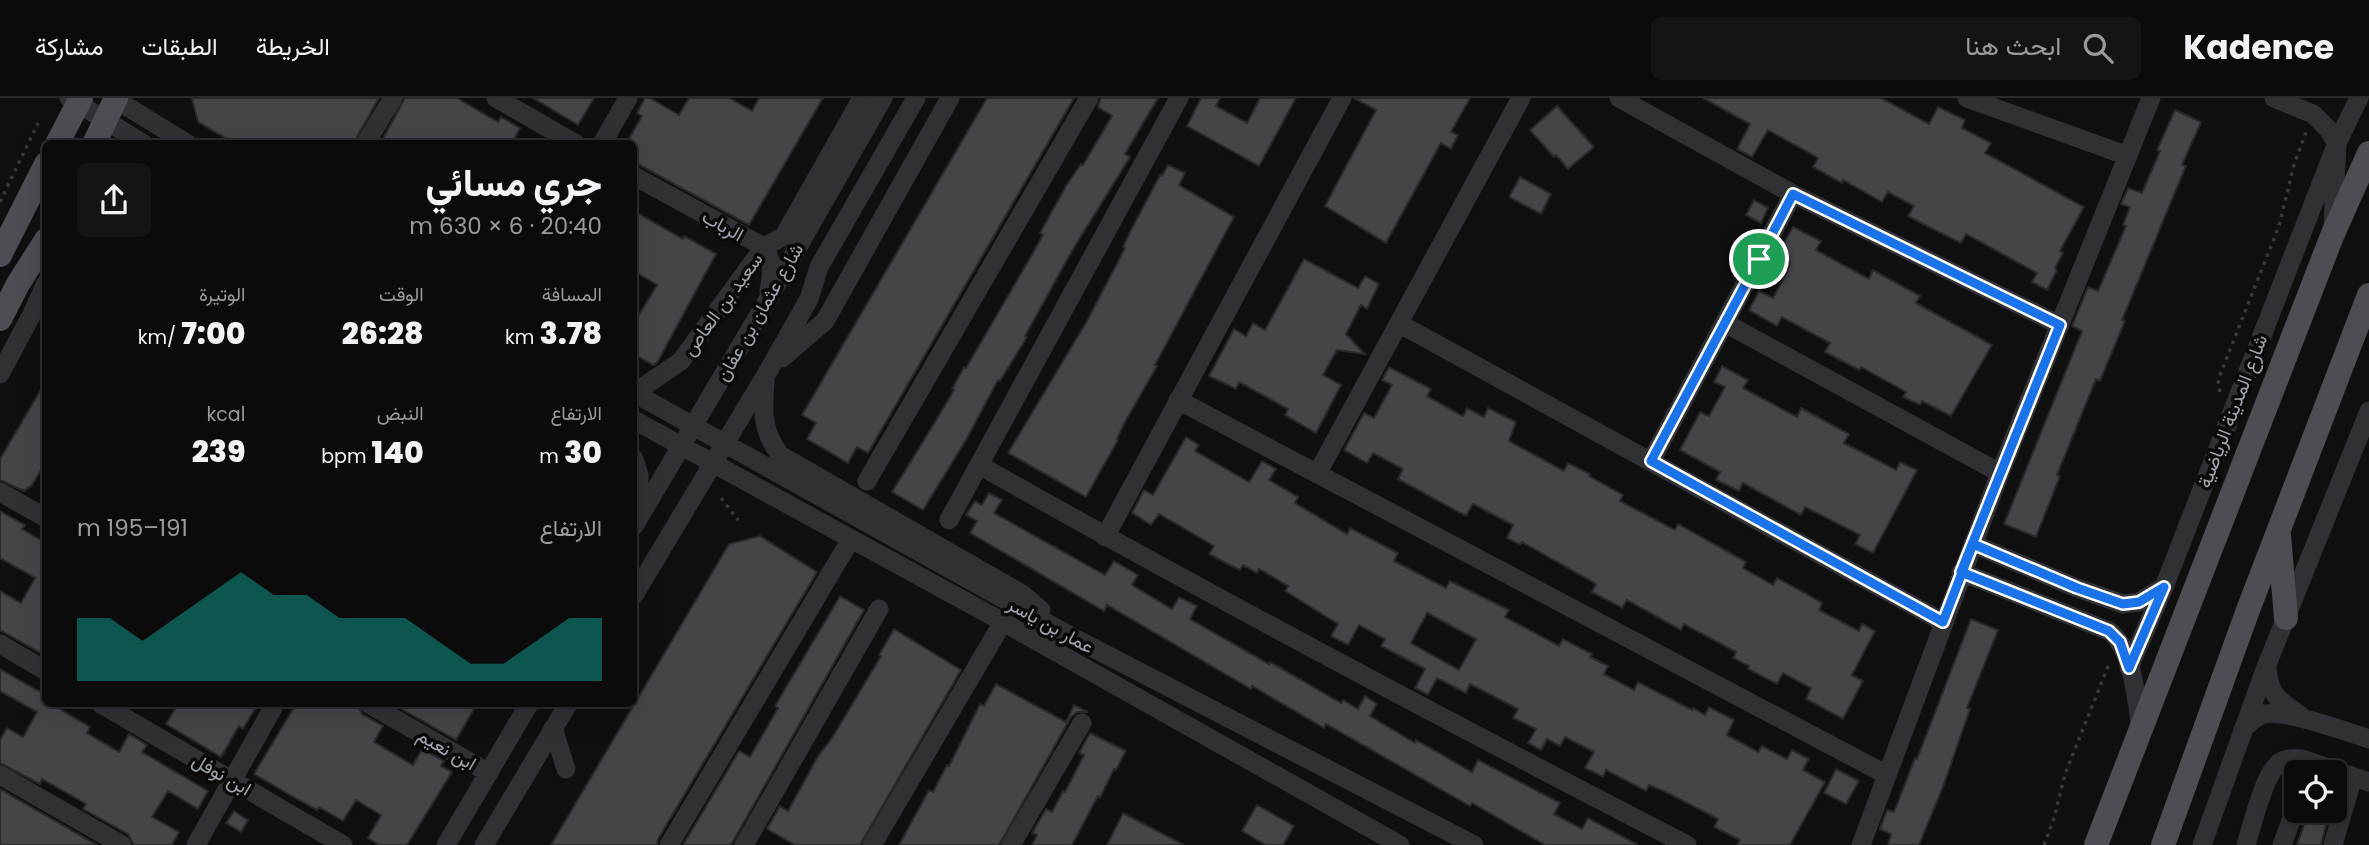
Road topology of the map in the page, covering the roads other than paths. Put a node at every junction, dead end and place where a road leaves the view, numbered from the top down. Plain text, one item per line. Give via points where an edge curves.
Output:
1 (393, 98) edge
2 (496, 98) edge
3 (628, 98) edge
4 (862, 98) edge
5 (883, 98) edge
6 (916, 98) edge
7 (950, 98) edge
8 (1089, 98) edge
9 (1179, 98) edge
10 (1342, 98) edge
11 (1521, 98) edge
12 (1619, 98) edge
13 (1967, 98) edge
14 (2151, 98) edge
15 (2274, 98) edge
16 (2357, 98) edge
17 (76, 100) edge
18 (112, 104) edge
19 (2313, 114) junction
20 (59, 140) edge
21 (96, 140) edge
22 (141, 140) edge
23 (180, 140) edge
24 (367, 140) edge
25 (569, 140) edge
26 (604, 140) edge
27 (2337, 144) junction
28 (2369, 153) edge
29 (2128, 156) junction
30 (42, 172) edge
31 (637, 178) edge
32 (1793, 194) junction
33 (818, 209) junction
34 (795, 219) junction
35 (2332, 236) junction
36 (764, 247) junction
37 (42, 250) edge
38 (0, 255) edge
39 (2369, 295) edge
40 (767, 301) junction
41 (39, 310) edge
42 (0, 319) edge
43 (1725, 323) junction
44 (1400, 324) junction
45 (2060, 325) junction
46 (767, 372) junction
47 (0, 374) edge
48 (637, 391) edge
49 (637, 395) edge
50 (1178, 400) junction
51 (2369, 411) edge
52 (637, 422) edge
53 (692, 426) junction
54 (726, 444) junction
55 (680, 445) junction
56 (1651, 461) junction
57 (714, 464) junction
58 (979, 465) junction
59 (637, 469) edge
60 (2000, 473) junction
61 (1317, 474) junction
62 (867, 481) dead end
63 (0, 492) edge
64 (637, 507) edge
65 (42, 516) edge
66 (949, 520) dead end
67 (637, 521) edge
68 (2279, 528) junction
69 (1105, 537) junction
70 (851, 539) junction
71 (1973, 544) junction
72 (1961, 572) junction
73 (2164, 587) junction
74 (637, 589) edge
75 (879, 609) dead end
76 (2286, 618) junction
77 (1003, 622) junction
78 (1943, 622) junction
79 (1074, 638) junction
80 (0, 644) edge
81 (2266, 667) junction
82 (2129, 668) junction
83 (42, 669) edge
84 (106, 707) edge
85 (273, 707) edge
86 (374, 707) edge
87 (527, 707) edge
88 (566, 707) edge
89 (2306, 719) junction
90 (1082, 723) dead end
91 (2141, 727) junction
92 (553, 728) junction
93 (2242, 730) junction
94 (2369, 739) edge
95 (2284, 761) edge
96 (2125, 768) junction
97 (566, 769) dead end
98 (489, 773) junction
99 (0, 775) edge
100 (1887, 775) junction
101 (2361, 779) edge
102 (232, 780) junction
103 (2110, 810) junction
104 (2290, 823) edge
105 (751, 843) edge
106 (122, 845) edge
107 (196, 845) edge
108 (343, 845) edge
109 (446, 845) edge
110 (484, 845) edge
111 (669, 845) edge
112 (872, 845) edge
113 (1011, 845) edge
114 (1401, 845) edge
115 (1474, 845) edge
116 (1687, 845) edge
117 (1861, 845) edge
118 (2083, 845) edge
119 (2096, 845) edge
120 (2114, 845) edge
121 (2164, 845) edge
122 (2202, 845) edge
123 (2246, 845) edge
124 (2282, 845) edge
125 (2333, 845) edge

1 - 24 street
2 - 25 street
3 - 26 street
4 - 34 street, سعيد بن العاص
5 - 33 street, شارع عثمان بن عفان
6 - 46 street, شارع عثمان بن عفان via 819,267 809,299
7 - 46 street, شارع عثمان بن عفان via 825,321
8 - 62 street
9 - 58 street
10 - 50 street
11 - 44 street
12 - 32 street
13 - 29 street
14 - 29 street
15 - 19 street
16 - 19 street via 2336,111
16 - 27 street, شارع المدينة الرياضية
17 - 18 street
17 - 20 main road
18 - 21 main road
18 - 22 street
18 - 23 street
19 - 27 street
27 - 35 street
27 - 73 street, شارع المدينة الرياضية
28 - 35 main road, شارع المدينة الرياضية
29 - 45 street
30 - 38 main road
31 - 36 street, الرباب
32 - 43 street
32 - 45 street
33 - 34 street
33 - 40 street, شارع عثمان بن عفان
34 - 36 street, سعيد بن العاص via 779,240
35 - 91 main road, شارع المدينة الرياضية
36 - 40 street, الرباب via 773,271
36 - 48 street, سعيد بن العاص via 681,361
37 - 42 main road
39 - 68 main road
40 - 53 street, شارع عثمان بن عفان
41 - 47 street
43 - 56 street
43 - 60 street
44 - 56 street
44 - 61 street
45 - 60 street
46 - 54 street, شارع عثمان بن عفان
46 - 79 street via 763,421 780,455 1022,594
49 - 53 street, عمار بن ياسر
50 - 61 street
50 - 69 street
51 - 76 street
52 - 55 street, عمار بن ياسر
53 - 54 street, عمار بن ياسر
53 - 55 street, شارع عثمان بن عفان
54 - 57 street, شارع عثمان بن عفان
54 - 79 street, عمار بن ياسر
55 - 57 street, عمار بن ياسر
55 - 67 street, شارع عثمان بن عفان
56 - 78 street
57 - 70 street, عمار بن ياسر
57 - 74 street, شارع عثمان بن عفان
58 - 66 street
58 - 69 street
59 - 64 street
60 - 71 street
61 - 100 street
63 - 65 street
68 - 76 main road
68 - 121 main road
69 - 116 street
70 - 77 street, عمار بن ياسر
70 - 111 street
71 - 72 street
71 - 73 street via 2123,604 2139,602
72 - 78 street
72 - 82 street via 2109,631 2120,642
73 - 82 street, شارع المدينة الرياضية
75 - 105 street
76 - 81 street
77 - 112 street
77 - 114 street, عمار بن ياسر
78 - 100 street
79 - 115 street, عمار بن ياسر
80 - 83 street
81 - 89 street via 2273,694
81 - 93 street
82 - 91 street
84 - 102 street, ابن نوفل
85 - 102 street
86 - 98 street, ابن نعيم
87 - 98 street
88 - 92 street
89 - 93 street via 2269,713
89 - 94 street
90 - 113 street
91 - 96 main road, شارع المدينة الرياضية
92 - 97 street
92 - 110 street
93 - 122 street
95 - 123 street via 2269,778
96 - 103 main road, شارع المدينة الرياضية
96 - 120 main road
98 - 109 street
99 - 106 street
100 - 117 street
101 - 125 street
102 - 107 street
102 - 108 street, ابن نوفل
103 - 118 main road
103 - 119 main road, شارع المدينة الرياضية
104 - 124 street

